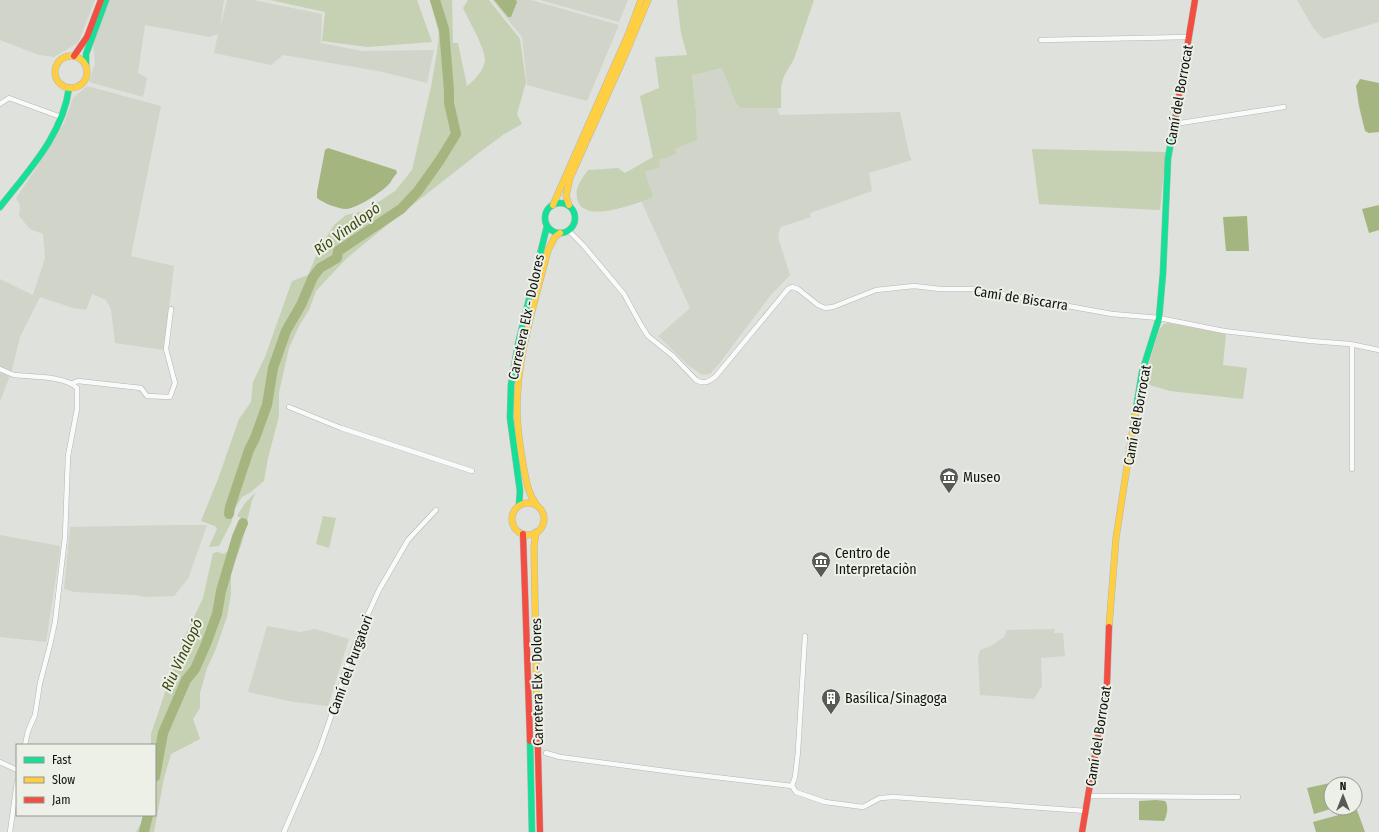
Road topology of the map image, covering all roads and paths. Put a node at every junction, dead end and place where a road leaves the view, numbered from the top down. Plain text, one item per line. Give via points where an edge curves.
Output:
1 (101, 0) edge
2 (106, 0) edge
3 (641, 0) edge
4 (648, 0) edge
5 (1195, 0) edge
6 (1189, 37) junction
7 (1041, 40) dead end
8 (74, 56) junction
9 (86, 64) junction
10 (69, 88) junction
11 (0, 104) edge
12 (1284, 107) dead end
13 (62, 117) junction
14 (1174, 124) junction
15 (553, 205) junction
16 (568, 205) junction
17 (0, 206) edge
18 (547, 226) junction
19 (568, 231) junction
20 (560, 233) junction
21 (171, 309) dead end
22 (1159, 318) junction
23 (1352, 345) junction
24 (1379, 350) edge
25 (0, 369) edge
26 (73, 383) junction
27 (289, 406) dead end
28 (1352, 469) dead end
29 (472, 472) dead end
30 (536, 504) junction
31 (519, 505) junction
32 (436, 510) dead end
33 (536, 532) junction
34 (523, 534) junction
35 (805, 636) dead end
36 (25, 744) edge
37 (546, 753) dead end
38 (0, 762) edge
39 (16, 770) edge
40 (792, 786) junction
41 (16, 789) edge
42 (1088, 796) junction
43 (1238, 797) dead end
44 (1086, 811) junction
45 (10, 832) edge
46 (284, 832) edge
47 (532, 832) edge
48 (540, 832) edge
49 (1082, 832) edge

1 - 8 main road via 86,41
2 - 9 main road via 86,54
3 - 15 main road
4 - 16 main road via 570,178 566,196
5 - 6 main road, Camí del Borrocat
6 - 7 street
6 - 14 main road, Camí del Borrocat
8 - 9 main road
8 - 10 main road via 63,58 55,71 61,85
9 - 10 main road via 88,73 84,82 77,87
10 - 13 main road via 69,98
11 - 13 street via 9,98
12 - 14 street
13 - 17 main road via 42,153
14 - 22 main road, Camí del Borrocat via 1168,158
15 - 16 main road
15 - 18 main road via 545,216
16 - 19 main road via 576,216 574,225
18 - 20 main road via 552,231
18 - 31 main road, Carretera Elx - Dolores via 516,353 511,385 510,418 520,491
19 - 20 main road
19 - 22 street, Camí de Biscarra via 624,294 648,336 701,383 709,382 716,376 792,287 825,308 876,290 914,286 974,289 1112,314
20 - 30 main road, Carretera Elx - Dolores via 548,250 522,356 518,387 517,416 522,456 530,496
21 - 26 street via 166,349 175,383 170,397 147,396 141,388 78,381
22 - 23 street, Camí de Biscarra via 1224,331
22 - 42 main road, Camí del Borrocat via 1142,372 1116,538 1108,634 1107,683
23 - 24 street, Camí de Biscarra
23 - 28 street
25 - 26 street via 14,374
26 - 36 street via 78,396 68,456 65,537 59,593 50,645
27 - 29 street via 341,428
30 - 31 main road via 526,502
30 - 33 main road via 544,517 542,526
31 - 34 main road via 513,512 512,521 516,530
32 - 46 street, Camí del Purgatori via 408,540 379,590 347,666 319,751
33 - 34 main road via 530,535
33 - 48 main road, Carretera Elx - Dolores via 534,547
34 - 47 main road, Carretera Elx - Dolores
35 - 40 street via 798,752
37 - 40 street via 560,757
38 - 39 street
40 - 44 street via 796,792 825,802 863,807 880,798 894,797
41 - 45 street
42 - 43 street
42 - 44 main road, Camí del Borrocat
44 - 49 main road, Camí del Borrocat

